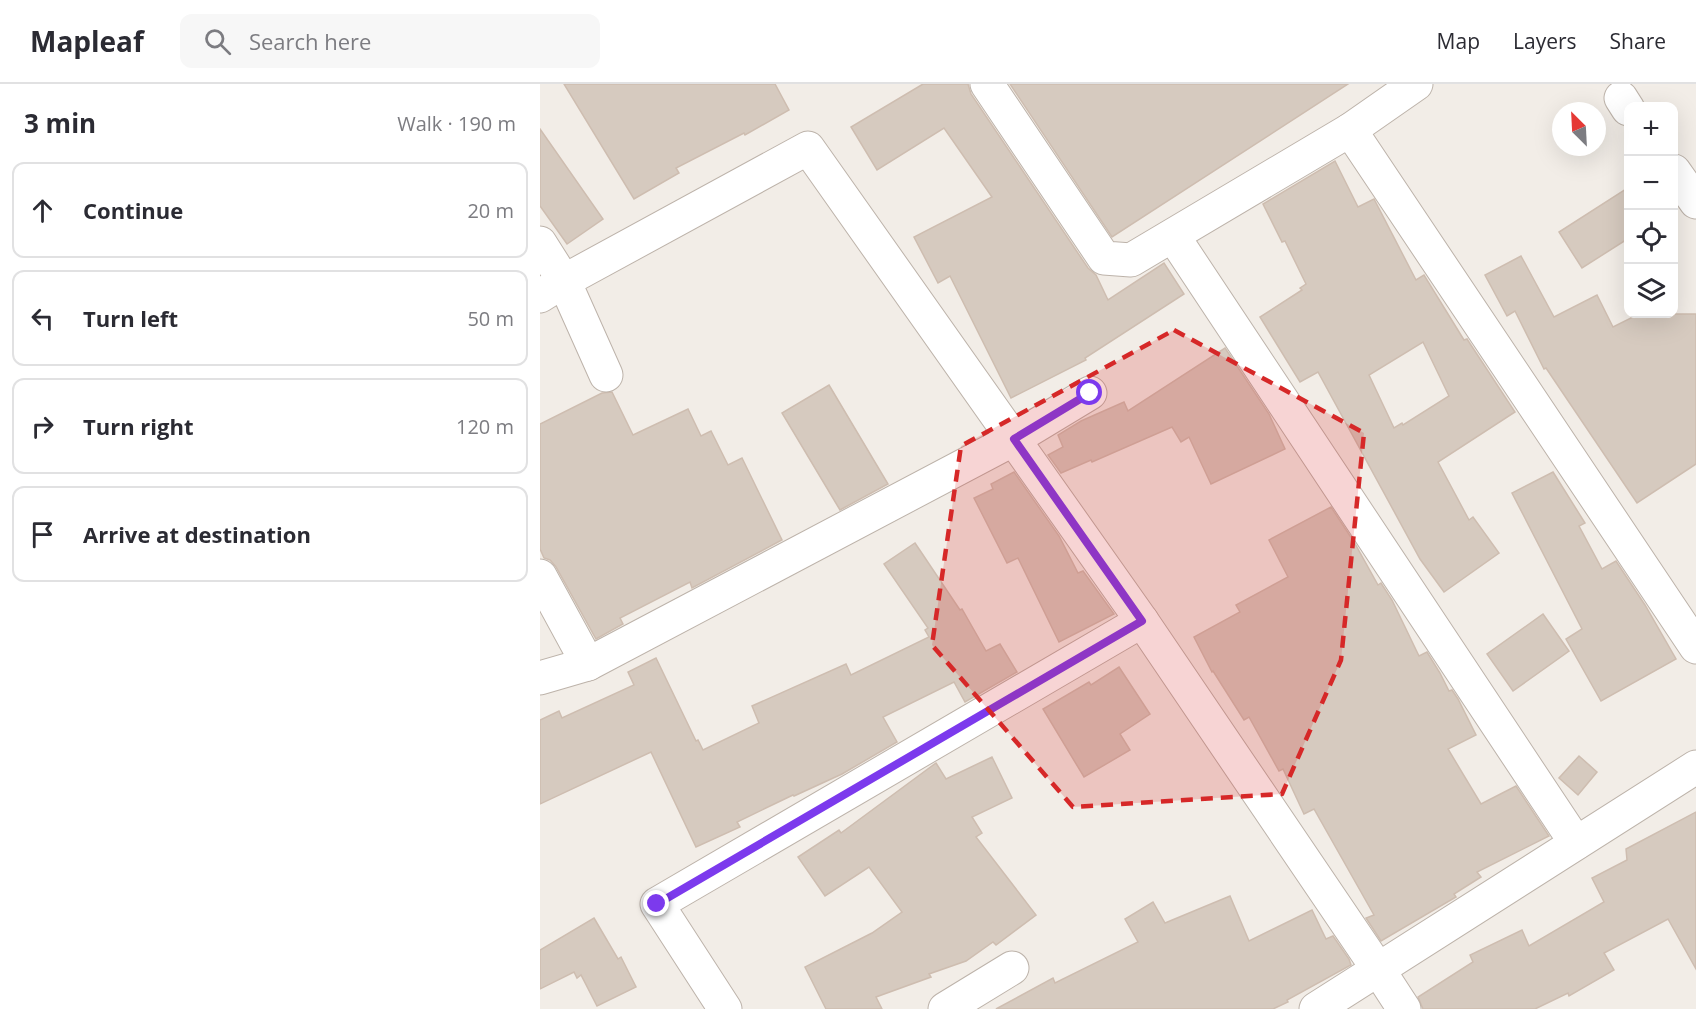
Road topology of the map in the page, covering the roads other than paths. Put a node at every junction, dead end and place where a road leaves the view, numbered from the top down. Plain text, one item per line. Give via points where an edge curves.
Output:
1 (987, 84) edge
2 (1416, 84) edge
3 (1350, 130) junction
4 (1678, 177) edge
5 (1696, 202) edge
6 (1173, 236) junction
7 (540, 243) edge
8 (552, 289) edge
9 (606, 375) dead end
10 (1090, 393) dead end
11 (1014, 439) junction
12 (540, 576) edge
13 (1142, 621) junction
14 (1696, 647) edge
15 (588, 664) junction
16 (540, 678) edge
17 (1696, 767) edge
18 (1576, 843) junction
19 (1012, 968) dead end
20 (1378, 969) junction
21 (724, 1009) edge
22 (945, 1009) edge
23 (1316, 1009) edge
24 (1404, 1009) edge

1 - 6 street via 1104,258 1131,260
2 - 3 street
3 - 6 street
3 - 14 street
4 - 5 street
6 - 18 street
7 - 8 street
8 - 9 street
8 - 11 street via 808,148
10 - 11 street
11 - 13 street
11 - 15 street
12 - 15 street
13 - 20 street
13 - 21 street via 657,904
15 - 16 street
17 - 18 street
18 - 20 street
19 - 22 street
20 - 23 street
20 - 24 street

